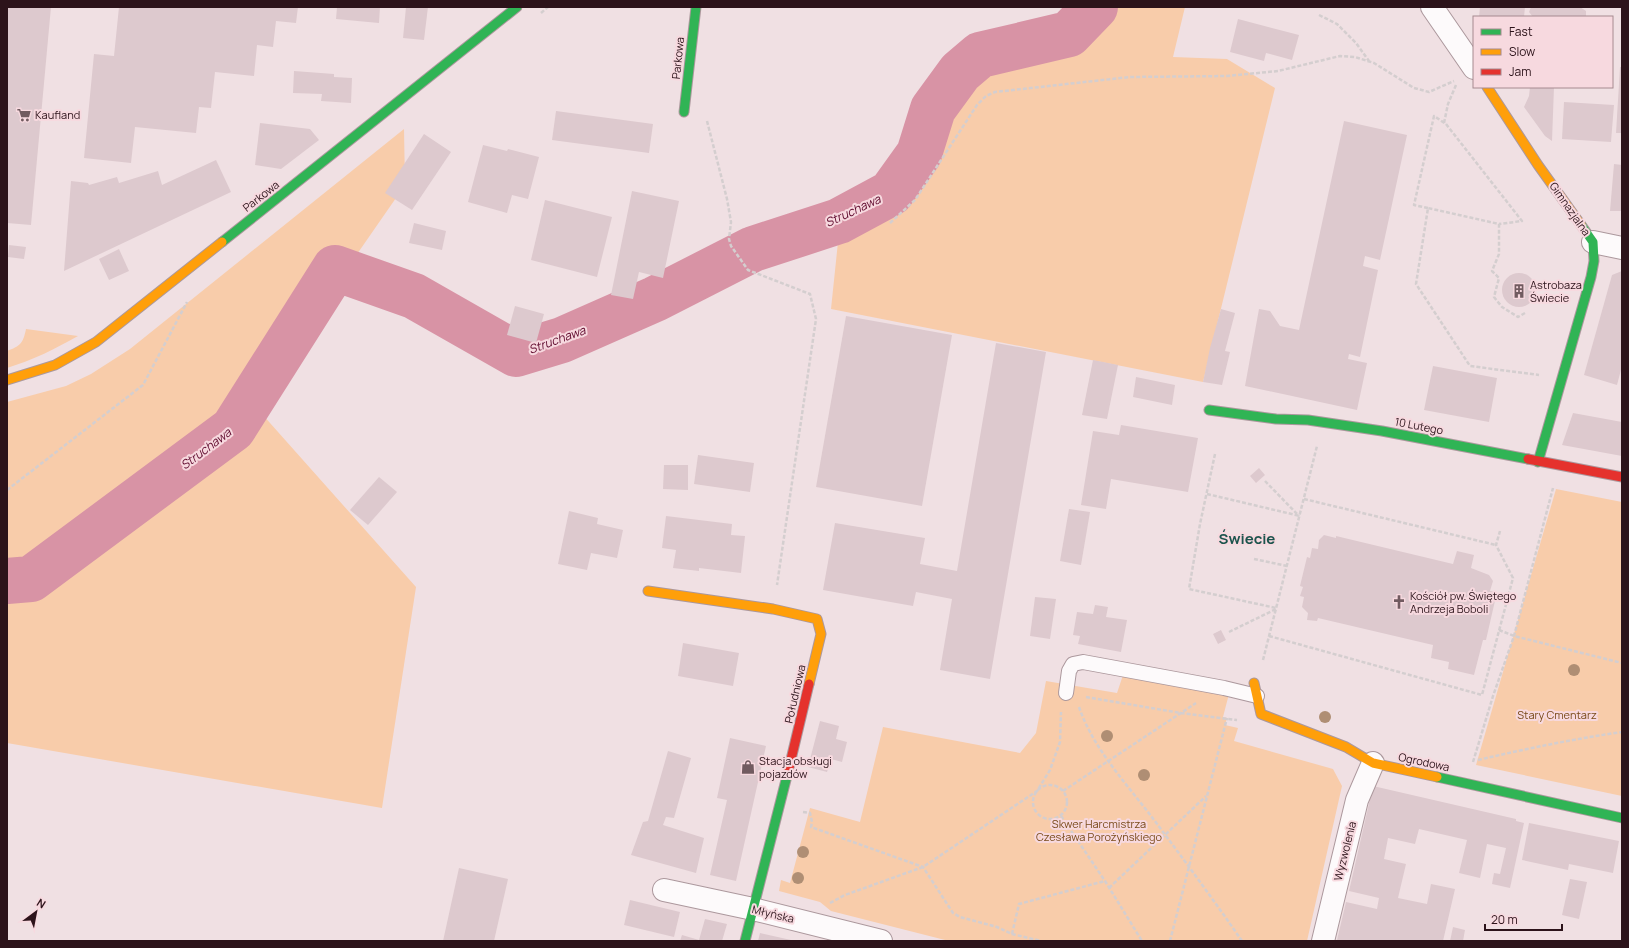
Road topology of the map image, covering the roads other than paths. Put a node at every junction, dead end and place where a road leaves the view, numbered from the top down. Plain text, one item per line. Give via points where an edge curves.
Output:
1 (517, 7) edge
2 (696, 7) edge
3 (1432, 7) edge
4 (1473, 67) edge
5 (1488, 88) edge
6 (684, 112) dead end
7 (1593, 242) junction
8 (1622, 248) edge
9 (7, 380) edge
10 (1209, 410) dead end
11 (1538, 462) junction
12 (1622, 477) edge
13 (648, 591) dead end
14 (1255, 690) joint
15 (1071, 694) road end
16 (1373, 763) junction
17 (1622, 818) edge
18 (664, 890) dead end
19 (753, 909) junction
20 (745, 941) edge
21 (880, 941) edge
22 (1323, 941) edge

1 - 9 street, Parkowa via 96,342 55,365
2 - 6 street, Parkowa
3 - 4 street
5 - 7 street, Gimnazjalna
7 - 8 street
7 - 11 street, Gimnazjalna via 1594,261 1591,277
10 - 11 street, 10 Lutego via 1382,431
11 - 12 street, 10 Lutego
13 - 19 street, Południowa via 773,609 817,619 821,634
14 - 15 lane via 1224,688 1083,662 1073,664 1069,671
14 - 16 street, Ogrodowa via 1261,714 1346,747
16 - 17 street, Ogrodowa
16 - 22 street, Wyzwolenia via 1357,800
18 - 19 street, Młyńska
19 - 20 street, Południowa
19 - 21 street, Młyńska

